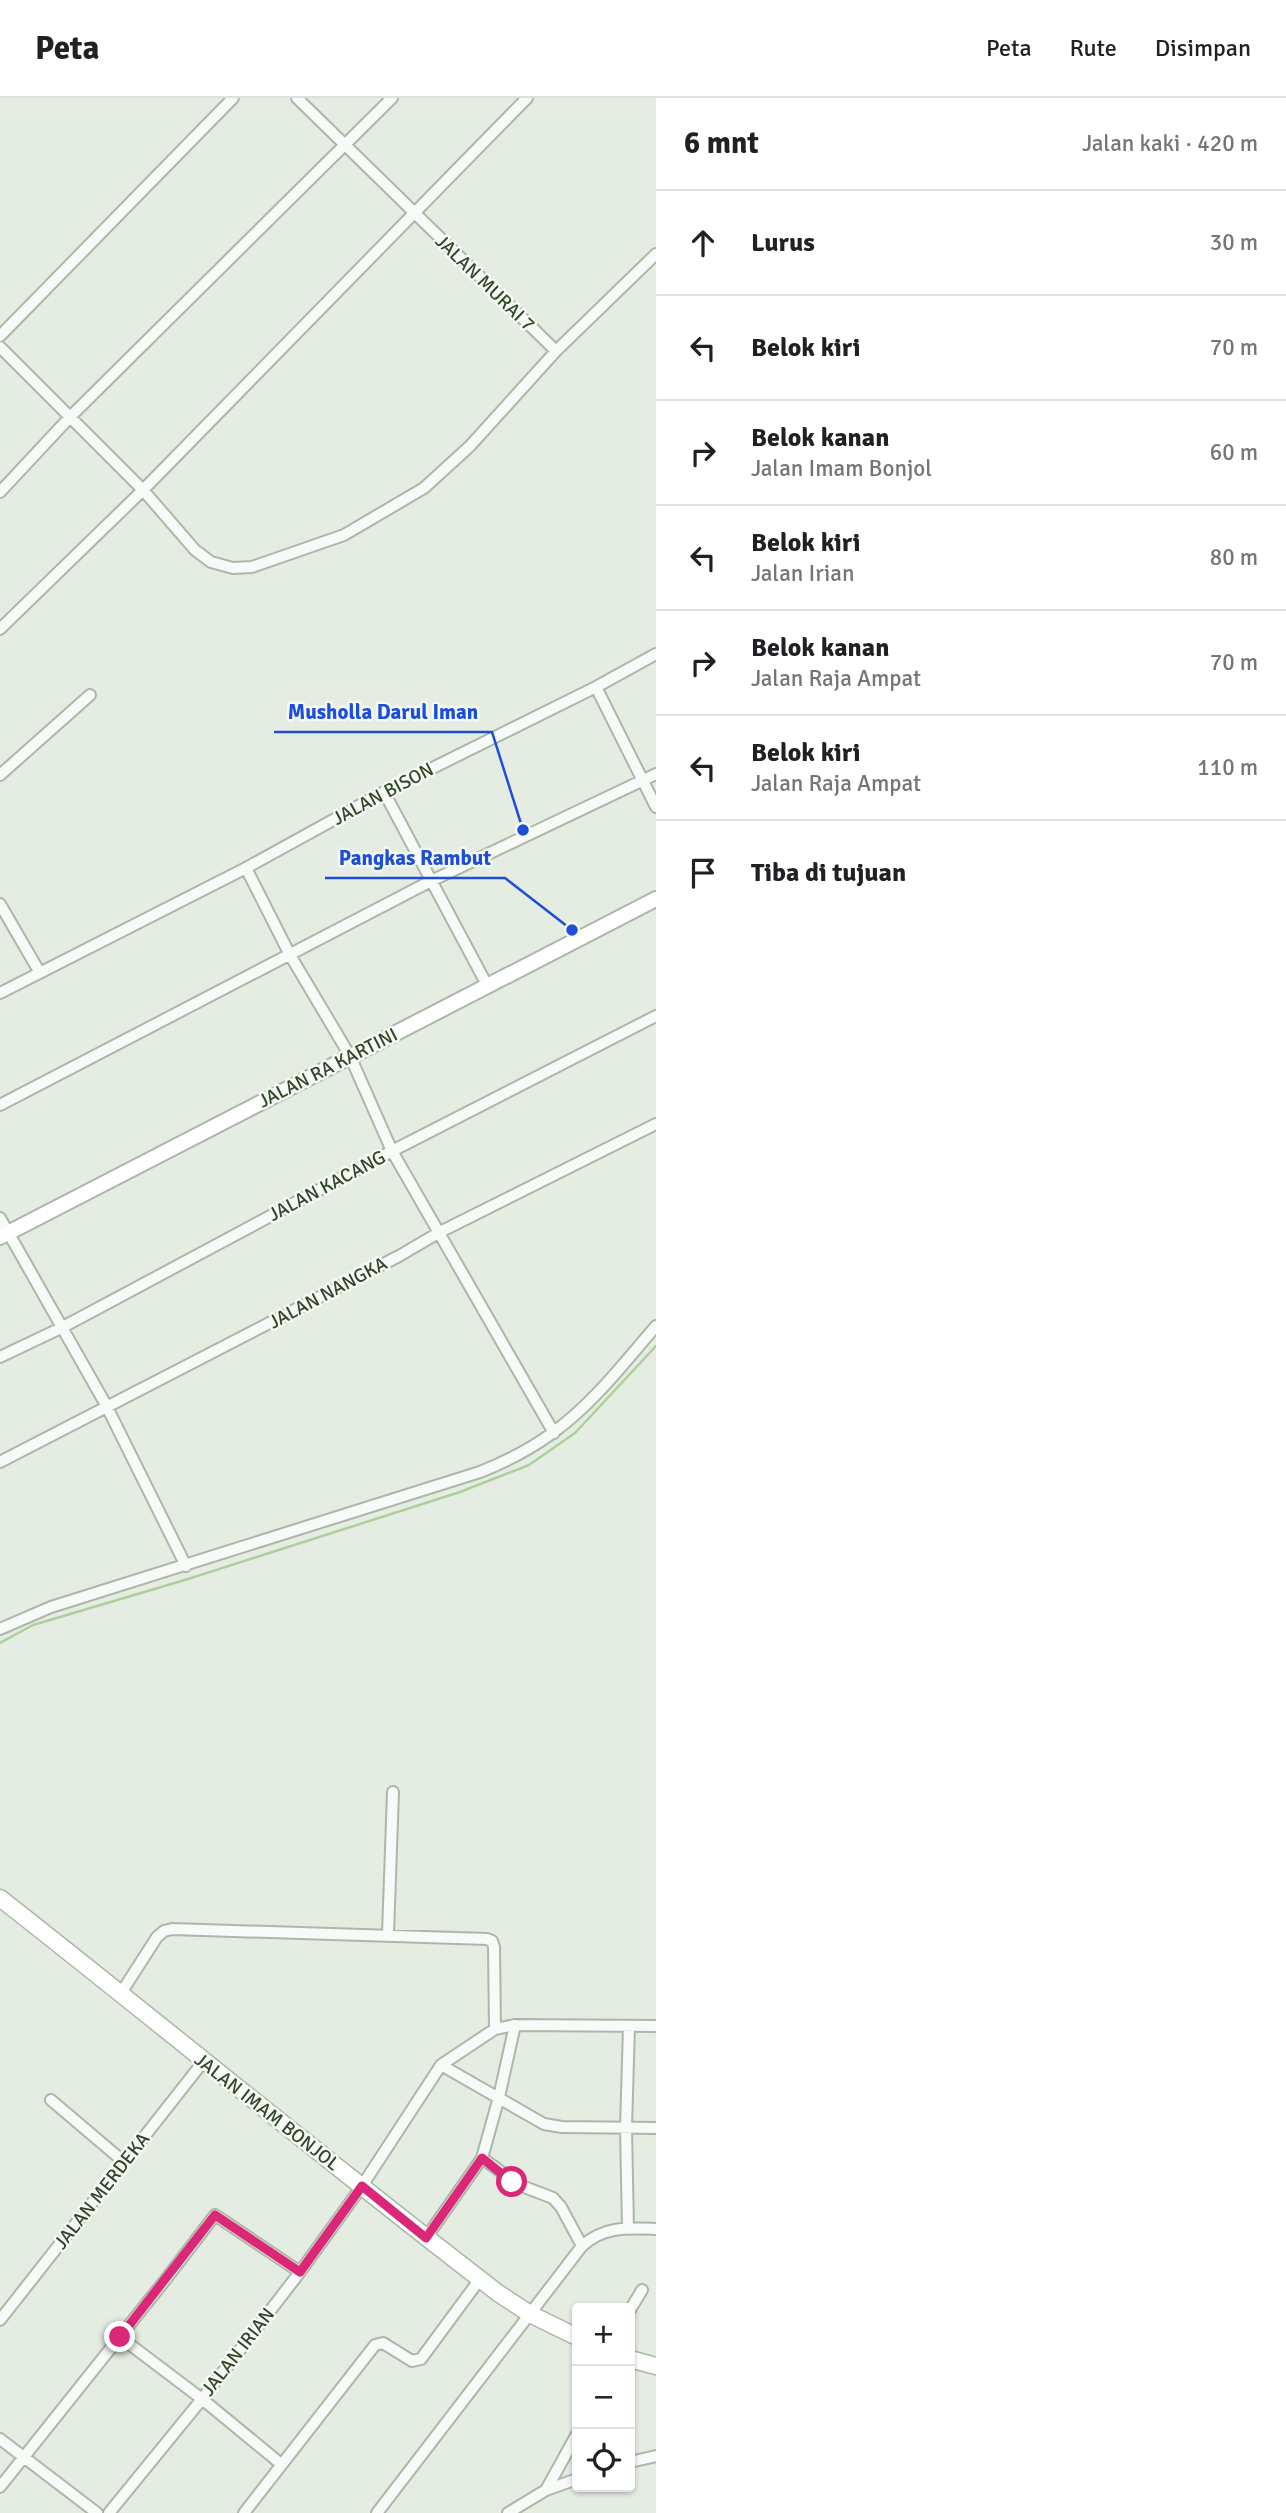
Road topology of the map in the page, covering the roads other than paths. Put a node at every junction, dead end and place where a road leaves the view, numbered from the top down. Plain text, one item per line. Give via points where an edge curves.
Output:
1 (233, 98) edge
2 (297, 98) edge
3 (392, 98) edge
4 (527, 98) edge
5 (346, 144) junction
6 (415, 215) junction
7 (656, 254) edge
8 (0, 336) edge
9 (0, 346) edge
10 (556, 351) junction
11 (70, 417) junction
12 (143, 490) junction
13 (0, 492) edge
14 (0, 629) edge
15 (656, 654) edge
16 (596, 687) junction
17 (90, 695) dead end
18 (656, 774) edge
19 (0, 775) edge
20 (643, 781) junction
21 (384, 792) junction
22 (656, 807) edge
23 (246, 868) junction
24 (431, 881) junction
25 (656, 899) edge
26 (0, 904) edge
27 (290, 955) junction
28 (40, 973) junction
29 (487, 985) junction
30 (0, 993) edge
31 (656, 1016) edge
32 (350, 1056) junction
33 (0, 1105) edge
34 (656, 1124) edge
35 (392, 1151) junction
36 (0, 1218) edge
37 (440, 1232) junction
38 (4, 1235) edge
39 (656, 1326) edge
40 (61, 1328) junction
41 (0, 1357) edge
42 (106, 1405) junction
43 (554, 1433) junction
44 (0, 1462) edge
45 (186, 1566) junction
46 (0, 1629) edge
47 (393, 1791) dead end
48 (0, 1898) edge
49 (388, 1934) junction
50 (121, 1993) junction
51 (515, 2025) junction
52 (629, 2026) junction
53 (656, 2026) edge
54 (495, 2029) junction
55 (203, 2062) junction
56 (441, 2065) junction
57 (499, 2097) junction
58 (51, 2100) dead end
59 (626, 2128) junction
60 (656, 2128) edge
61 (482, 2158) junction
62 (124, 2162) junction
63 (362, 2186) junction
64 (628, 2228) junction
65 (656, 2229) edge
66 (426, 2238) junction
67 (582, 2246) junction
68 (300, 2272) junction
69 (480, 2279) junction
70 (642, 2290) dead end
71 (634, 2303) edge
72 (530, 2314) junction
73 (0, 2320) edge
74 (572, 2335) edge
75 (120, 2337) junction
76 (635, 2360) edge
77 (656, 2366) edge
78 (202, 2399) junction
79 (0, 2439) edge
80 (572, 2443) edge
81 (23, 2456) junction
82 (656, 2456) edge
83 (635, 2461) edge
84 (281, 2464) junction
85 (572, 2481) edge
86 (0, 2487) edge
87 (547, 2490) junction
88 (97, 2513) edge
89 (109, 2513) edge
90 (244, 2513) edge
91 (377, 2513) edge
92 (508, 2513) edge

1 - 8 street
2 - 5 street, JALAN MURAI 7
3 - 5 street
4 - 6 street
5 - 6 street, JALAN MURAI 7
5 - 11 street
6 - 10 street, JALAN MURAI 7
6 - 12 street
7 - 10 street
9 - 11 street
10 - 12 street via 470,446 424,488 344,535 253,566 233,568 211,562
11 - 12 street
11 - 13 street
12 - 14 street
15 - 16 street, JALAN BISON
16 - 20 street
16 - 21 street, JALAN BISON
17 - 19 street
18 - 20 street
20 - 22 street
20 - 24 street
21 - 23 street, JALAN BISON
21 - 24 street
23 - 27 street
23 - 28 street, JALAN BISON
24 - 27 street
24 - 29 street
25 - 29 main road, JALAN RA KARTINI
26 - 28 street
27 - 32 street
27 - 33 street
28 - 30 street, JALAN BISON
29 - 32 main road, JALAN RA KARTINI
31 - 35 street, JALAN KACANG
32 - 35 street
32 - 38 main road, JALAN RA KARTINI
34 - 37 street, JALAN NANGKA
35 - 37 street
35 - 40 street, JALAN KACANG
36 - 38 street
37 - 42 street, JALAN NANGKA
37 - 43 street
38 - 40 street
39 - 43 street via 602,1389
40 - 41 street, JALAN KACANG
40 - 42 street
42 - 44 street, JALAN NANGKA
42 - 45 street
43 - 45 street via 480,1472
45 - 46 street via 51,1607
47 - 49 street
48 - 50 main road, JALAN IMAM BONJOL
49 - 50 street via 168,1930 157,1937
49 - 54 street via 492,1941
50 - 55 main road, JALAN IMAM BONJOL
51 - 52 street
51 - 54 street
51 - 57 street
52 - 53 street
52 - 59 street
54 - 56 street
55 - 62 street, JALAN MERDEKA
55 - 63 main road, JALAN IMAM BONJOL
56 - 57 street
56 - 63 street, JALAN IRIAN
57 - 59 street via 552,2126
57 - 61 street
58 - 62 street
59 - 60 street
59 - 64 street
61 - 66 street
61 - 67 street via 519,2185 553,2198
62 - 73 street, JALAN MERDEKA
63 - 66 main road, JALAN IMAM BONJOL
63 - 68 street, JALAN IRIAN
64 - 65 street
64 - 67 street via 598,2233
66 - 69 main road, JALAN IMAM BONJOL
67 - 72 street
68 - 75 street via 215,2215
68 - 78 street, JALAN IRIAN
69 - 72 main road, JALAN IMAM BONJOL
69 - 84 street via 421,2359 412,2361 383,2343 375,2345
70 - 71 street
72 - 74 main road, JALAN IMAM BONJOL
72 - 91 street
75 - 78 street
75 - 81 street
76 - 77 main road
78 - 84 street
78 - 89 street, JALAN IRIAN
79 - 81 street
80 - 87 street
81 - 86 street
81 - 88 street
82 - 83 street
84 - 90 street
85 - 87 street
87 - 92 street

